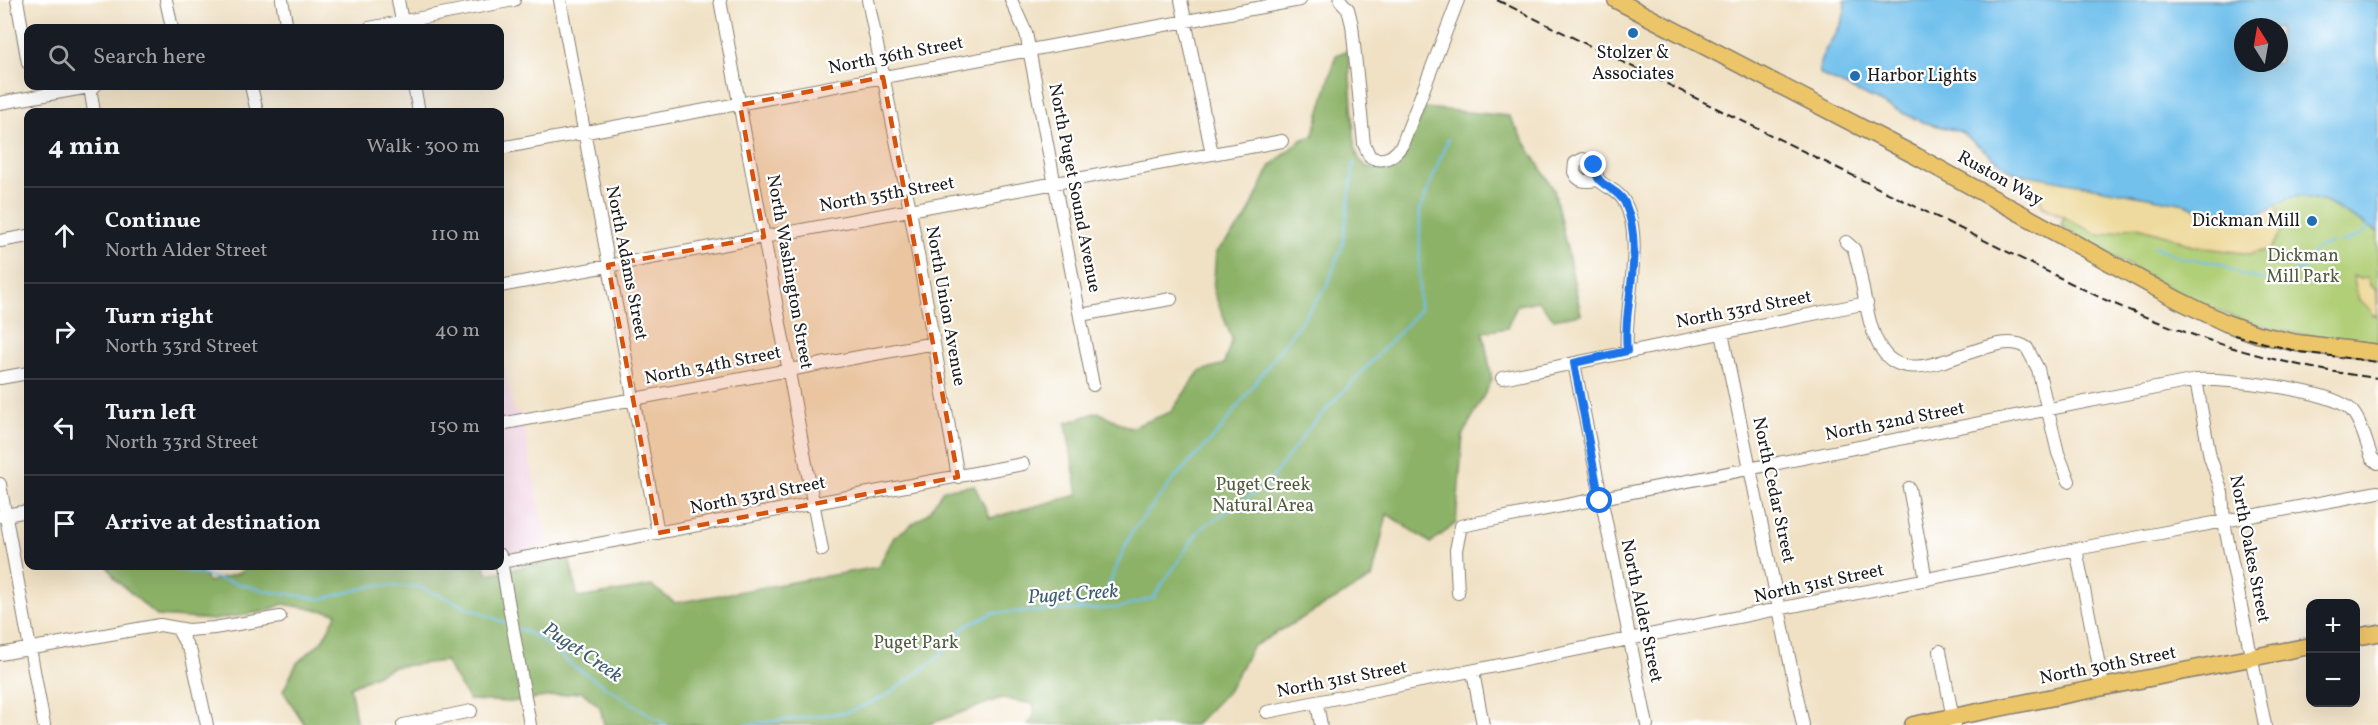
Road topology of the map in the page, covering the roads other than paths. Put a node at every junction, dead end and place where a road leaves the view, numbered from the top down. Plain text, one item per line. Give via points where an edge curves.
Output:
1 (16, 0) edge
2 (166, 0) edge
3 (282, 0) edge
4 (398, 0) edge
5 (514, 0) edge
6 (560, 0) edge
7 (720, 0) edge
8 (868, 0) edge
9 (1011, 0) edge
10 (1181, 0) edge
11 (1300, 0) edge
12 (1340, 0) edge
13 (1458, 0) edge
14 (1616, 0) edge
15 (1186, 20) junction
16 (171, 24) edge
17 (286, 24) edge
18 (403, 24) edge
19 (407, 24) edge
20 (24, 42) edge
21 (1029, 48) junction
22 (883, 77) junction
23 (92, 90) edge
24 (252, 90) edge
25 (415, 90) edge
26 (34, 91) edge
27 (0, 103) edge
28 (740, 105) junction
29 (94, 108) edge
30 (256, 108) edge
31 (418, 108) edge
32 (584, 131) junction
33 (1282, 141) dead end
34 (504, 147) edge
35 (1212, 154) junction
36 (1598, 180) dead end
37 (1056, 182) junction
38 (910, 210) junction
39 (24, 237) edge
40 (764, 237) junction
41 (0, 241) edge
42 (1846, 242) dead end
43 (608, 265) junction
44 (504, 285) edge
45 (1171, 299) dead end
46 (1867, 303) junction
47 (1080, 315) junction
48 (1722, 333) junction
49 (934, 343) junction
50 (1627, 351) junction
51 (2378, 353) edge
52 (1574, 363) junction
53 (789, 370) junction
54 (24, 374) edge
55 (0, 378) edge
56 (1502, 378) dead end
57 (2196, 380) junction
58 (1093, 385) dead end
59 (633, 400) junction
60 (2047, 410) junction
61 (504, 423) edge
62 (2378, 463) edge
63 (1023, 464) dead end
64 (1750, 470) junction
65 (958, 477) junction
66 (2069, 481) dead end
67 (0, 484) edge
68 (1908, 488) dead end
69 (2377, 495) edge
70 (1600, 501) junction
71 (813, 504) junction
72 (24, 512) edge
73 (3, 516) edge
74 (2224, 522) junction
75 (658, 533) junction
76 (2076, 549) junction
77 (822, 550) dead end
78 (504, 562) edge
79 (502, 570) edge
80 (1926, 580) junction
81 (1458, 593) dead end
82 (1779, 610) junction
83 (280, 617) dead end
84 (177, 628) junction
85 (2378, 633) edge
86 (2360, 636) edge
87 (1629, 640) junction
88 (2306, 647) edge
89 (30, 649) junction
90 (1940, 651) dead end
91 (0, 654) edge
92 (2251, 658) junction
93 (1473, 672) junction
94 (2103, 686) junction
95 (1317, 704) junction
96 (471, 711) dead end
97 (1267, 712) dead end
98 (1954, 721) edge
99 (44, 725) edge
100 (207, 725) edge
101 (403, 725) edge
102 (530, 725) edge
103 (1321, 725) edge
104 (1483, 725) edge
105 (1647, 725) edge
106 (1803, 725) edge
107 (1913, 725) edge
108 (2265, 725) edge

1 - 20 street
2 - 16 street
3 - 17 street
4 - 18 street
5 - 19 street
6 - 32 street, North Adams Street
7 - 28 street, North Washington Street
8 - 22 street, North Union Avenue
9 - 21 street, North Puget Sound Avenue via 1024,24
10 - 15 street
11 - 15 street, North 36th Street
12 - 13 street via 1348,9 1352,25 1362,137 1365,150 1373,159 1391,158 1396,153 1421,100
14 - 51 main road, Ruston Way via 2207,314 2277,339
15 - 21 street, North 36th Street
15 - 35 street
21 - 22 street, North 36th Street
21 - 37 street, North Puget Sound Avenue
22 - 28 street, North 36th Street
22 - 38 street, North Union Avenue
23 - 29 street
24 - 30 street
25 - 31 street
26 - 27 street
28 - 32 street, North 36th Street
28 - 40 street, North Washington Street
32 - 34 street, North 36th Street
32 - 43 street, North Adams Street
33 - 35 street, North 35th Street
35 - 37 street, North 35th Street
36 - 50 street via 1623,198 1629,217 1634,262 1624,328
37 - 38 street, North 35th Street
37 - 47 street, North Puget Sound Avenue
38 - 40 street, North 35th Street
38 - 49 street, North Union Avenue
39 - 41 street
40 - 43 street, North 35th Street
40 - 53 street, North Washington Street
42 - 46 street via 1856,257
43 - 44 street, North 35th Street
43 - 59 street, North Adams Street
45 - 47 street
46 - 48 street, North 33rd Street
46 - 60 street via 1880,348 1898,365 1917,366 2011,343 2027,348 2037,364
47 - 58 street, North Puget Sound Avenue
48 - 50 street, North 33rd Street
48 - 64 street, North Cedar Street
49 - 53 street, North 34th Street
49 - 65 street, North Union Avenue
50 - 52 street, North 33rd Street
52 - 56 street, North 33rd Street
52 - 70 street, North Alder Street
53 - 59 street, North 34th Street
53 - 71 street, North Washington Street
54 - 55 street
57 - 60 street, North 32nd Street
57 - 62 street, North 32nd Street via 2225,379 2337,399 2352,410 2372,458
57 - 74 street, North Oakes Street via 2210,457 2222,492
59 - 61 street, North 34th Street
59 - 75 street, North Adams Street
60 - 64 street, North 32nd Street
60 - 66 street
63 - 65 street, North 33rd Street
64 - 70 street, North 32nd Street
64 - 82 street, North Cedar Street
65 - 71 street, North 33rd Street
67 - 73 street
68 - 80 street
69 - 74 street, North 31st Street
70 - 81 street, North 32nd Street via 1461,526 1456,550
70 - 87 street, North Alder Street
71 - 75 street, North 33rd Street
71 - 77 street, North Washington Street
72 - 73 street
73 - 89 street
74 - 76 street, North 31st Street
74 - 92 street, North Oakes Street
75 - 78 street, North 33rd Street
76 - 80 street, North 31st Street
76 - 94 street
79 - 102 street
80 - 82 street, North 31st Street
82 - 87 street, North 31st Street
82 - 106 street, North Cedar Street
83 - 84 street via 214,628
84 - 89 street via 160,625
84 - 100 street via 191,653
85 - 86 main road
87 - 93 street, North 31st Street
87 - 105 street, North Alder Street
88 - 92 main road, North 30th Street
89 - 91 street
89 - 99 street
90 - 98 street
92 - 94 main road, North 30th Street
92 - 108 street, North Oakes Street
93 - 95 street, North 31st Street
93 - 104 street
94 - 98 main road, North 30th Street
95 - 97 street, North 31st Street
95 - 103 street
96 - 101 street
98 - 107 main road, North 30th Street

